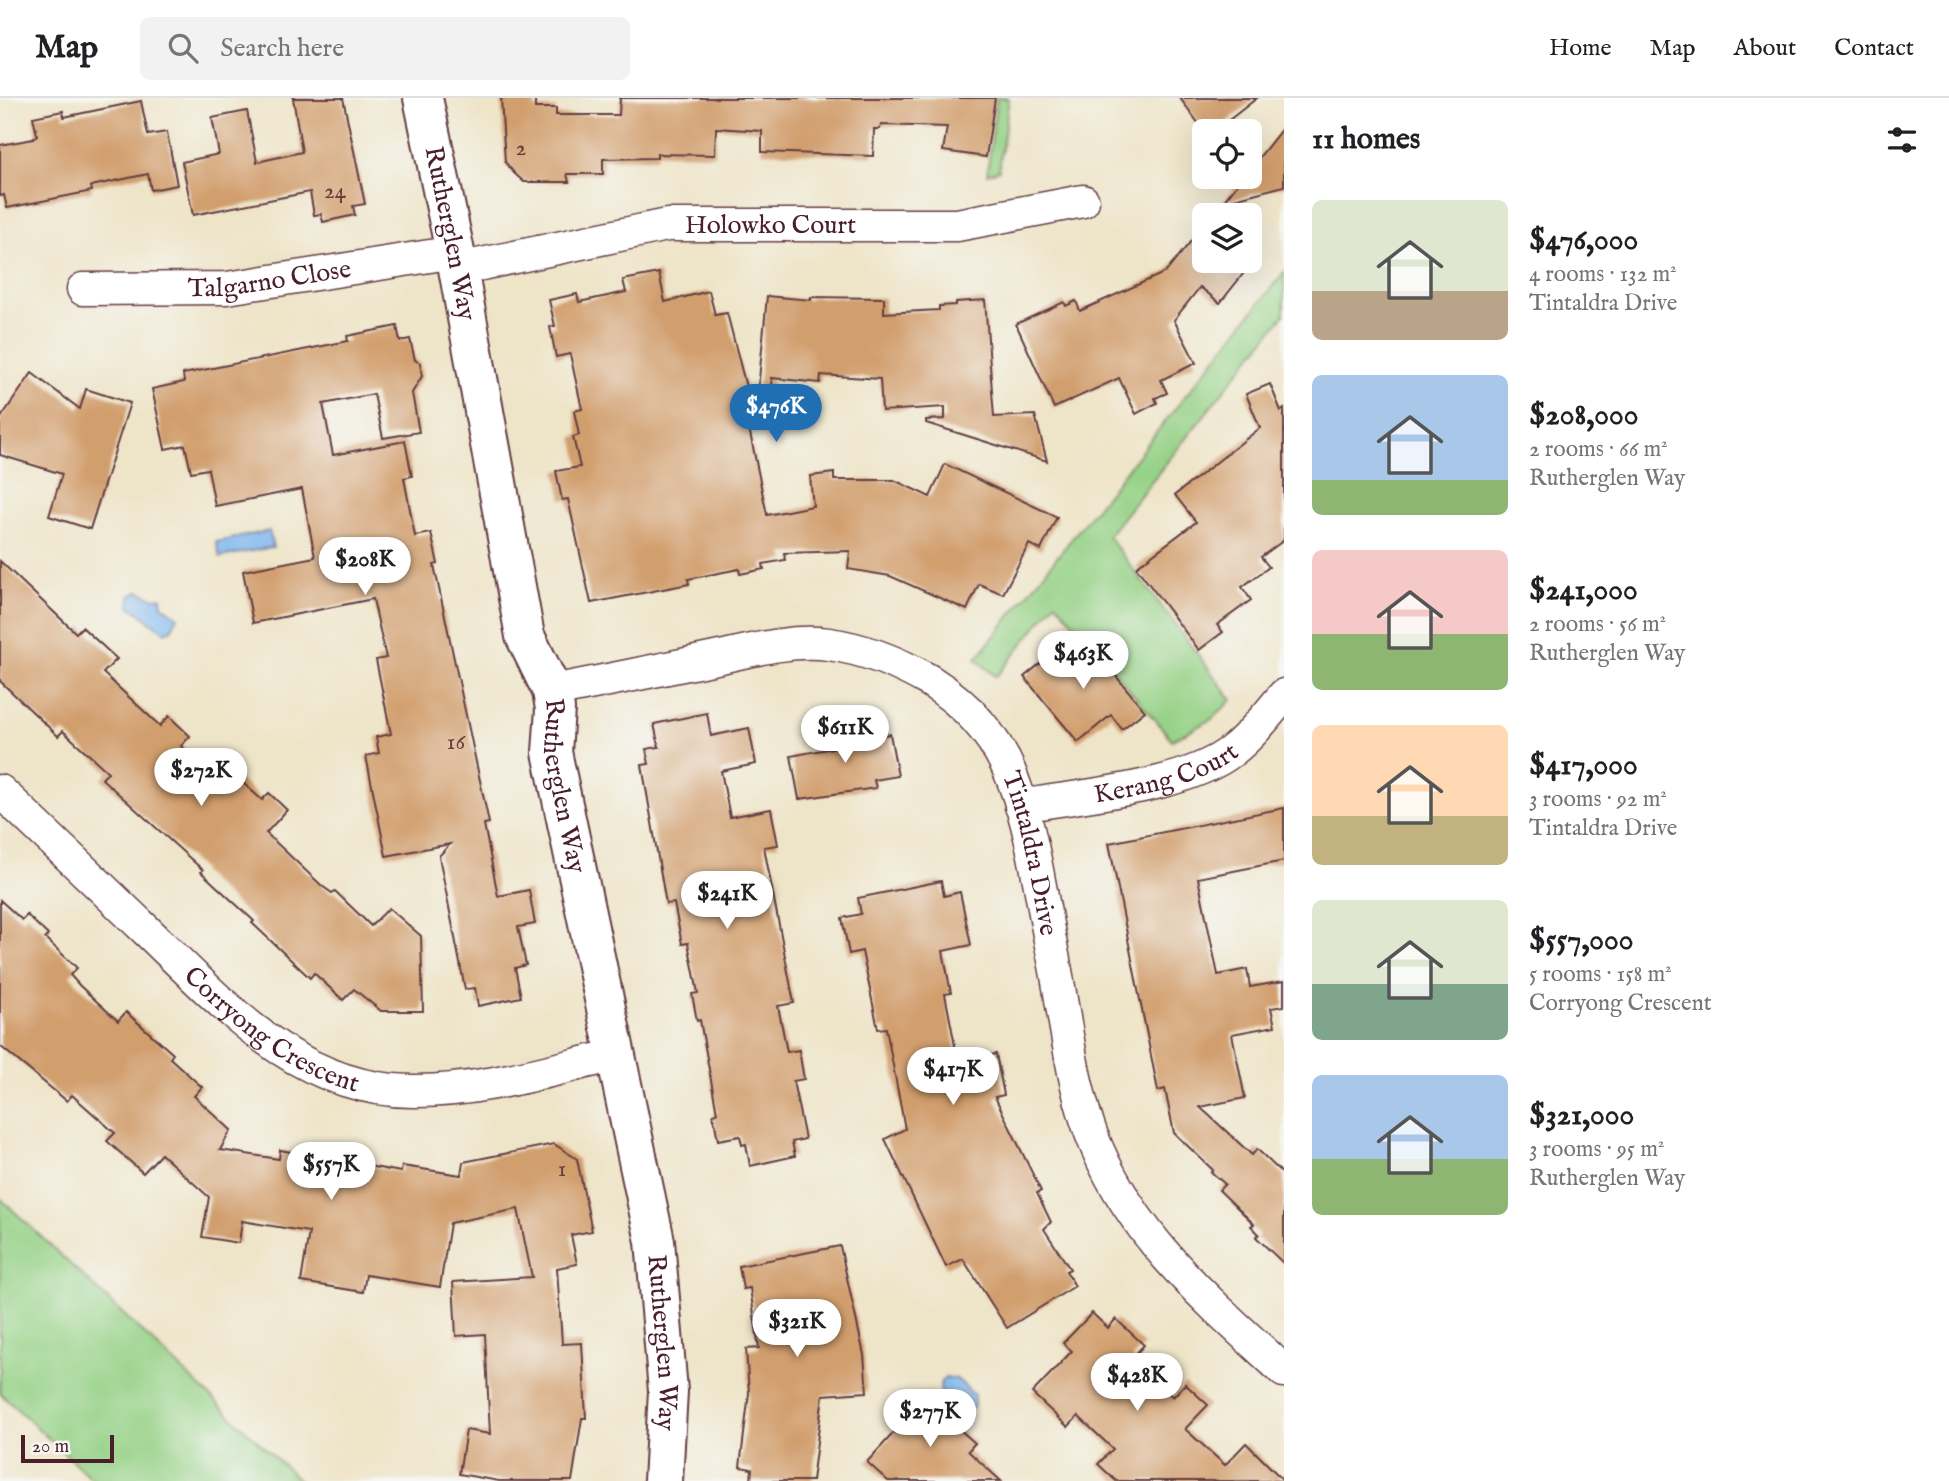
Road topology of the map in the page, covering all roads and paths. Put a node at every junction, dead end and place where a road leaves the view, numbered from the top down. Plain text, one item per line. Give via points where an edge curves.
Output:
1 (423, 98) edge
2 (1083, 201) dead end
3 (457, 260) junction
4 (83, 289) dead end
5 (552, 691) junction
6 (1284, 695) edge
7 (0, 791) edge
8 (1021, 806) junction
9 (616, 1055) junction
10 (1281, 1362) edge
11 (663, 1481) edge

1 - 3 street, Rutherglen Way
2 - 3 street, Holowko Court via 957,225 667,225
3 - 4 street, Talgarno Close via 227,288
3 - 5 street, Rutherglen Way via 525,636
5 - 8 street, Tintaldra Drive via 770,646 810,643 848,647 919,675 974,715 1001,754
5 - 9 street, Rutherglen Way via 552,752
6 - 8 street, Kerang Court via 1253,733 1209,766 1175,778
7 - 9 street, Corryong Crescent via 234,1015 293,1059 321,1073 383,1089 439,1090
8 - 10 street, Tintaldra Drive via 1079,1084 1105,1166 1158,1250
9 - 11 street, Rutherglen Way via 660,1272 668,1391

